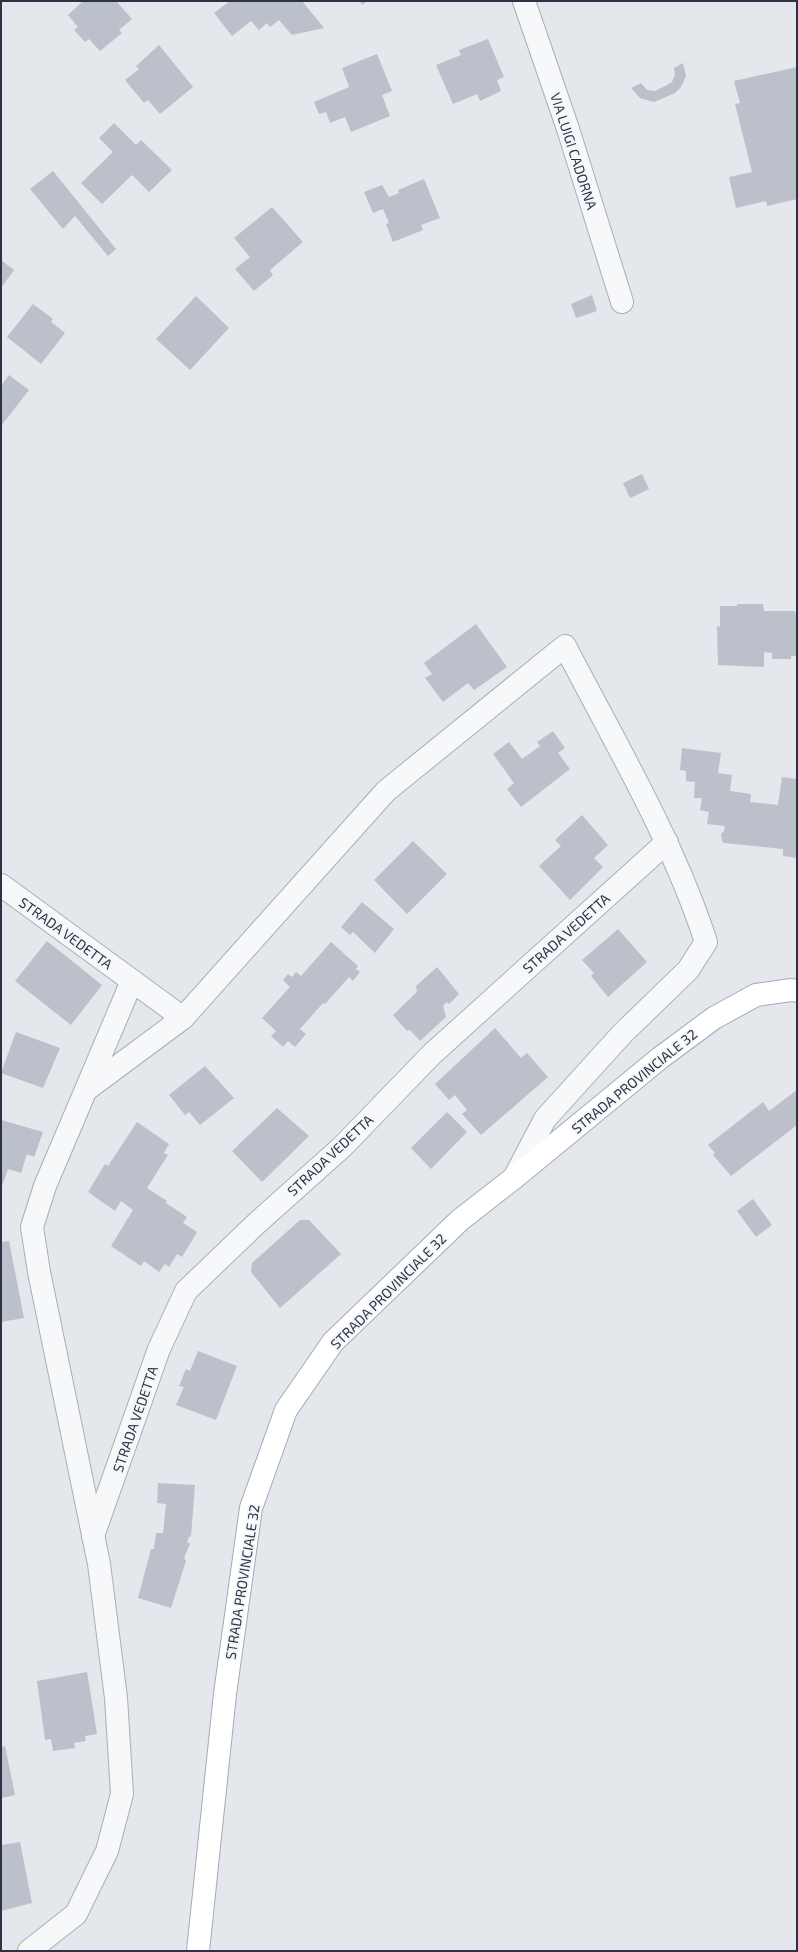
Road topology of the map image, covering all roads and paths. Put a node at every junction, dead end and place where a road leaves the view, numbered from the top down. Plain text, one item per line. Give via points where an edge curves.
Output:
1 (524, 1) edge
2 (622, 302) dead end
3 (667, 842) junction
4 (1, 885) edge
5 (132, 981) junction
6 (797, 991) edge
7 (183, 1018) junction
8 (86, 1090) junction
9 (514, 1178) junction
10 (93, 1536) junction
11 (29, 1951) edge
12 (198, 1951) edge

1 - 2 street, VIA LUIGI CADORNA
3 - 7 street via 565,646 386,791
3 - 9 street via 706,942 688,970 622,1034 545,1119
3 - 10 street, STRADA VEDETTA via 432,1054 342,1147 186,1291 159,1349
4 - 5 street, STRADA VEDETTA
5 - 7 street, STRADA VEDETTA
5 - 8 street
6 - 9 main road, STRADA PROVINCIALE 32 via 756,995 714,1018 660,1058
7 - 8 street
8 - 10 street via 46,1186 32,1227
9 - 12 main road, STRADA PROVINCIALE 32 via 460,1220 333,1342 286,1410 251,1508 225,1694
10 - 11 street via 100,1564 116,1698 122,1794 107,1851 76,1914

